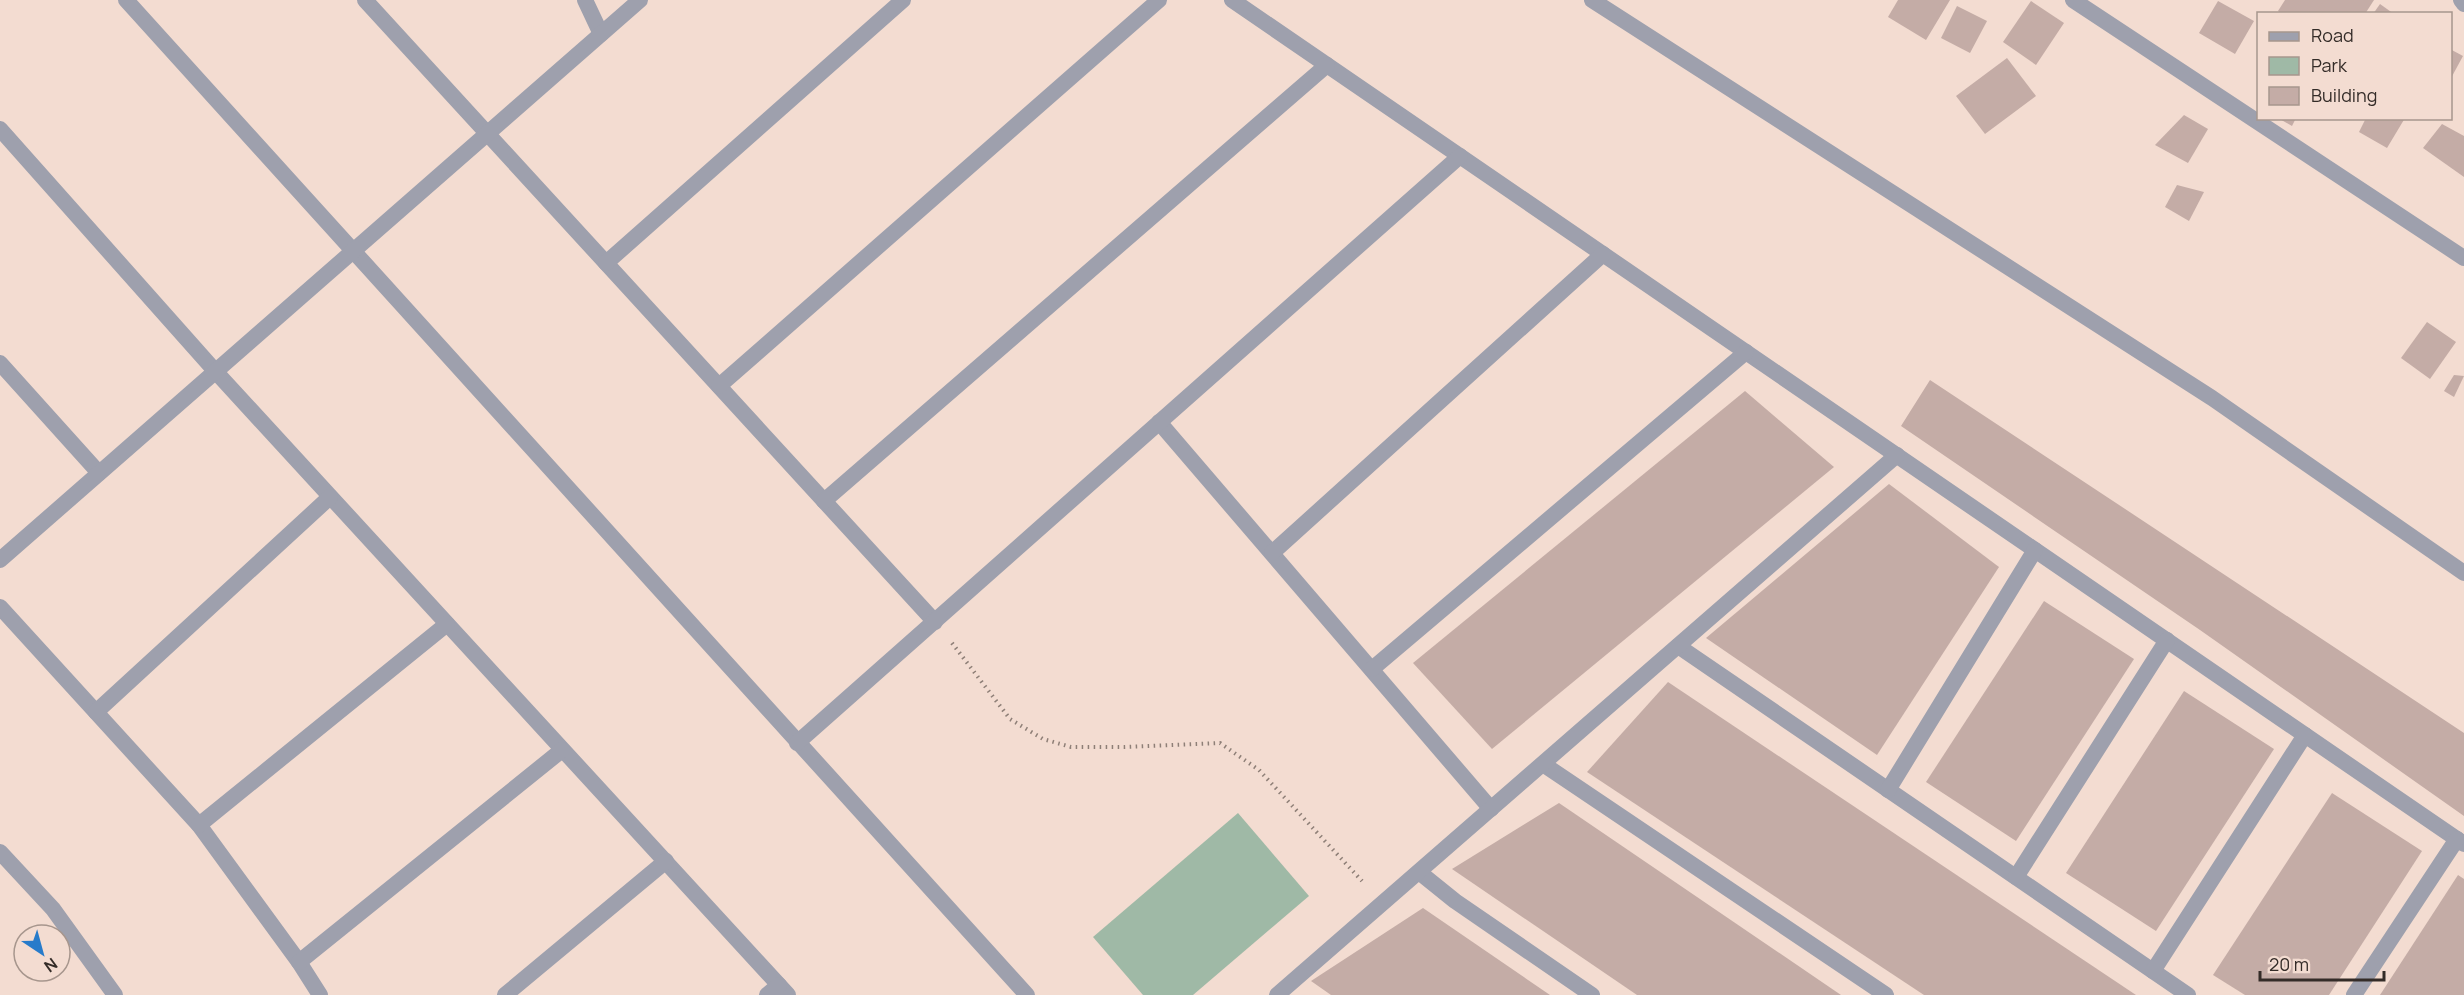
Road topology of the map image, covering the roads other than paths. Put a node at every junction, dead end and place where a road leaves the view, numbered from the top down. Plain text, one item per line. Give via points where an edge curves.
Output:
1 (126, 0) edge
2 (365, 0) edge
3 (585, 0) edge
4 (640, 0) edge
5 (903, 0) edge
6 (1159, 0) edge
7 (1232, 0) edge
8 (1592, 0) edge
9 (2073, 0) edge
10 (601, 34) junction
11 (1327, 64) junction
12 (0, 129) edge
13 (488, 133) junction
14 (1460, 156) junction
15 (354, 251) junction
16 (1603, 254) junction
17 (2464, 258) edge
18 (606, 263) junction
19 (1746, 352) junction
20 (0, 363) edge
21 (216, 372) junction
22 (718, 386) junction
23 (1159, 422) junction
24 (1897, 455) junction
25 (99, 473) junction
26 (330, 497) junction
27 (824, 501) junction
28 (2035, 550) junction
29 (1272, 553) junction
30 (0, 560) edge
31 (2464, 573) edge
32 (0, 607) edge
33 (935, 622) junction
34 (447, 624) junction
35 (2167, 640) junction
36 (1678, 646) junction
37 (1371, 669) junction
38 (96, 712) junction
39 (2305, 735) junction
40 (797, 743) junction
41 (562, 750) junction
42 (1543, 764) junction
43 (1888, 790) junction
44 (1491, 808) junction
45 (199, 825) junction
46 (2461, 841) edge
47 (0, 852) edge
48 (666, 861) junction
49 (1419, 872) junction
50 (2016, 877) junction
51 (299, 962) junction
52 (2153, 971) junction
53 (778, 992) edge
54 (1288, 992) edge
55 (115, 995) edge
56 (320, 995) edge
57 (505, 995) edge
58 (1027, 995) edge
59 (1592, 995) edge
60 (1886, 995) edge
61 (2188, 995) edge
62 (2354, 995) edge

1 - 15 street
2 - 13 street
3 - 10 street
4 - 10 street
5 - 18 street
6 - 22 street
7 - 11 street
8 - 31 street via 2212,398
9 - 17 street
10 - 13 street
11 - 14 street
11 - 27 street
12 - 21 street
13 - 15 street
13 - 18 street
14 - 16 street
14 - 23 street
15 - 21 street
15 - 40 street
16 - 19 street
16 - 29 street
18 - 22 street
19 - 24 street
19 - 37 street
20 - 25 street
21 - 25 street
21 - 26 street
22 - 27 street
23 - 29 street
23 - 33 street
24 - 28 street
24 - 36 street
25 - 30 street
26 - 34 street
26 - 38 street
27 - 33 street
28 - 35 street
28 - 43 street
29 - 37 street
32 - 38 street
33 - 40 street
34 - 41 street
34 - 45 street
35 - 39 street
35 - 50 street
36 - 42 street
36 - 43 street
37 - 44 street
38 - 45 street
39 - 46 street
39 - 52 street
40 - 58 street
41 - 48 street
41 - 51 street
42 - 44 street
42 - 60 street
43 - 50 street
44 - 49 street
45 - 51 street
46 - 62 street
47 - 55 street via 53,909
48 - 53 street
48 - 57 street
49 - 54 street
49 - 59 street
50 - 52 street
51 - 56 street
52 - 61 street

